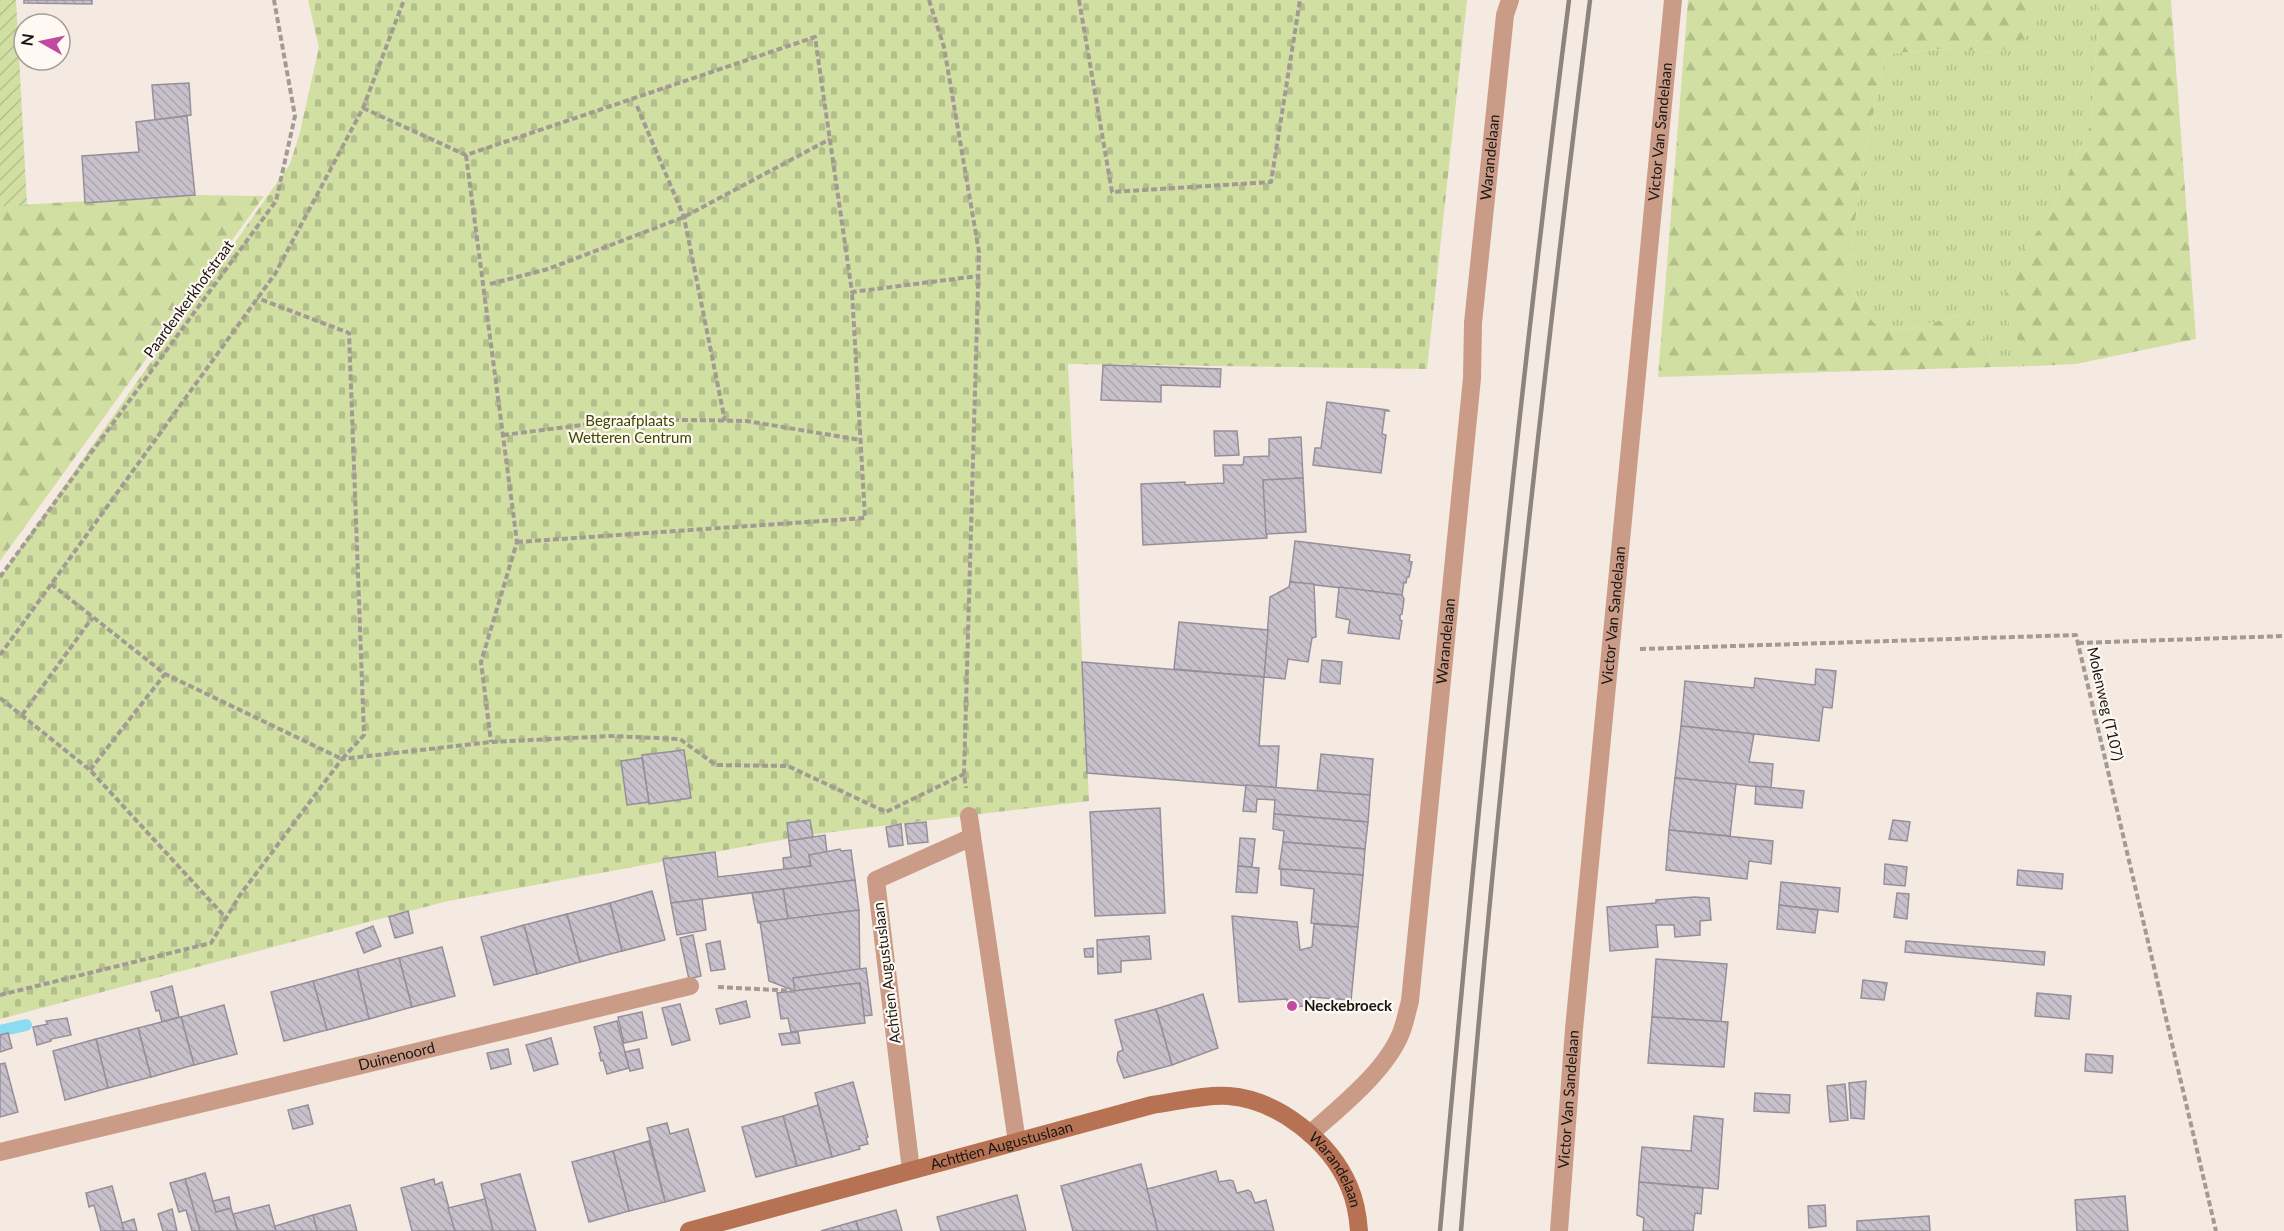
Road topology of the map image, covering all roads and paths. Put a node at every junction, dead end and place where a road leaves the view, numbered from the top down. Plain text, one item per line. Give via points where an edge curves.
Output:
1 (274, 0) edge
2 (404, 0) edge
3 (928, 0) edge
4 (1079, 0) edge
5 (1300, 0) edge
6 (1510, 0) edge
7 (1672, 0) edge
8 (637, 106) dead end
9 (363, 108) junction
10 (830, 139) junction
11 (466, 155) junction
12 (684, 217) junction
13 (978, 276) junction
14 (490, 284) dead end
15 (852, 292) junction
16 (257, 298) junction
17 (725, 421) junction
18 (503, 435) junction
19 (860, 440) junction
20 (517, 542) junction
21 (0, 577) edge
22 (51, 584) junction
23 (92, 618) junction
24 (2284, 636) edge
25 (2078, 643) junction
26 (1612, 650) junction
27 (0, 655) edge
28 (165, 674) junction
29 (0, 698) edge
30 (22, 715) junction
31 (491, 742) junction
32 (342, 759) junction
33 (90, 770) junction
34 (964, 774) junction
35 (969, 816) joint
36 (972, 837) junction
37 (226, 918) junction
38 (690, 986) joint
39 (795, 991) dead end
40 (0, 996) edge
41 (1310, 1134) junction
42 (1017, 1143) junction
43 (0, 1152) edge
44 (911, 1170) junction
45 (689, 1231) edge
46 (1359, 1231) edge
47 (1559, 1231) edge
48 (2216, 1231) edge

1 - 21 path, Paardenkerkhofstraat via 295,116 276,201
2 - 9 path
3 - 13 path via 944,47 979,252
4 - 5 path via 1112,192 1271,182
6 - 41 street, Warandelaan via 1505,15 1473,323 1472,378 1410,1001 1400,1034 1383,1063
7 - 26 street, Victor Van Sandelaan
8 - 12 path
9 - 11 path
9 - 16 path via 275,274
10 - 11 path via 815,37
10 - 12 path
10 - 15 path
11 - 18 path
12 - 14 path via 548,269
12 - 17 path
13 - 15 path
13 - 34 path
15 - 19 path
16 - 22 path
16 - 32 path via 349,333 364,735
17 - 18 path via 630,419
17 - 19 path via 747,421
18 - 20 path
19 - 20 path via 865,518
20 - 31 path via 481,662
22 - 23 path
22 - 27 path
23 - 28 path
23 - 30 path
24 - 25 path
25 - 26 path, Molenweg (T107) via 2076,635
25 - 48 path, Molenweg (T107)
26 - 47 street, Victor Van Sandelaan via 1574,1029
28 - 32 path
28 - 33 path
29 - 30 path
30 - 33 path
31 - 32 path
31 - 34 path via 611,736 680,739 716,765 788,766 886,812
32 - 37 path
33 - 37 path
34 - 35 path
35 - 36 street
36 - 42 street
36 - 44 street, Achtien Augustuslaan via 876,880
37 - 40 path via 211,944
38 - 39 path
38 - 43 street, Duinenoord
41 - 42 main road, Achttien Augustuslaan via 1258,1102 1229,1096 1152,1105
41 - 46 main road, Warandelaan via 1333,1159 1349,1186
42 - 44 main road, Achttien Augustuslaan
44 - 45 main road, Achttien Augustuslaan

